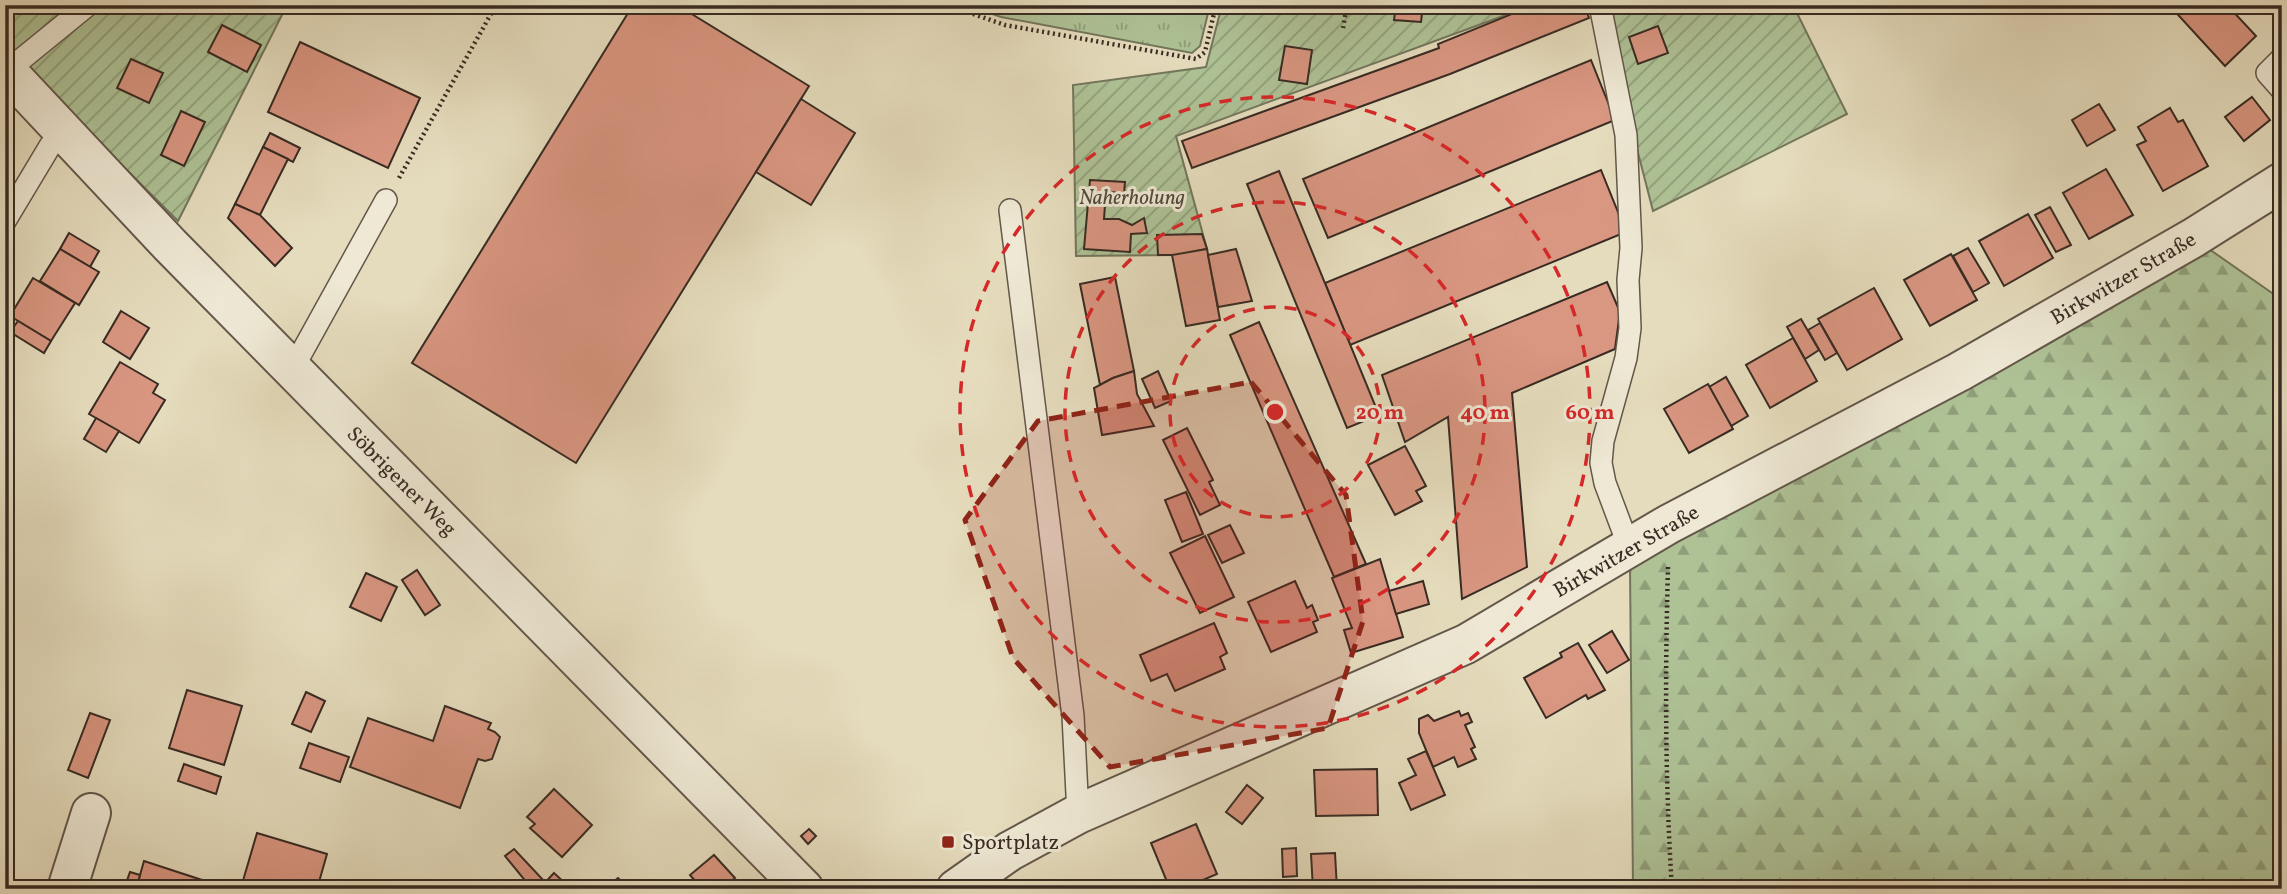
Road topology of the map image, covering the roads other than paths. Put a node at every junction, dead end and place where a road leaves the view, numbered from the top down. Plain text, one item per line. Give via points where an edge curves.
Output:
1 (88, 5) edge
2 (1600, 5) edge
3 (2282, 58) edge
4 (6, 70) edge
5 (2282, 90) edge
6 (63, 131) junction
7 (2282, 182) edge
8 (386, 200) road end
9 (1010, 210) dead end
10 (5, 222) edge
11 (292, 370) junction
12 (1629, 547) junction
13 (91, 813) dead end
14 (1078, 814) junction
15 (67, 889) edge
16 (804, 889) edge
17 (956, 889) edge

1 - 4 lane
2 - 12 lane via 1626,135 1632,248 1626,358 1601,463
3 - 5 lane via 2267,73
4 - 6 street, Söbrigener Weg
6 - 10 lane
6 - 11 street, Söbrigener Weg
7 - 12 street, Birkwitzer Straße via 1959,372
8 - 11 lane
9 - 14 lane via 1073,716
11 - 16 street, Söbrigener Weg
12 - 14 street, Birkwitzer Straße via 1466,644
13 - 15 street
14 - 17 street, Birkwitzer Straße via 1010,851

